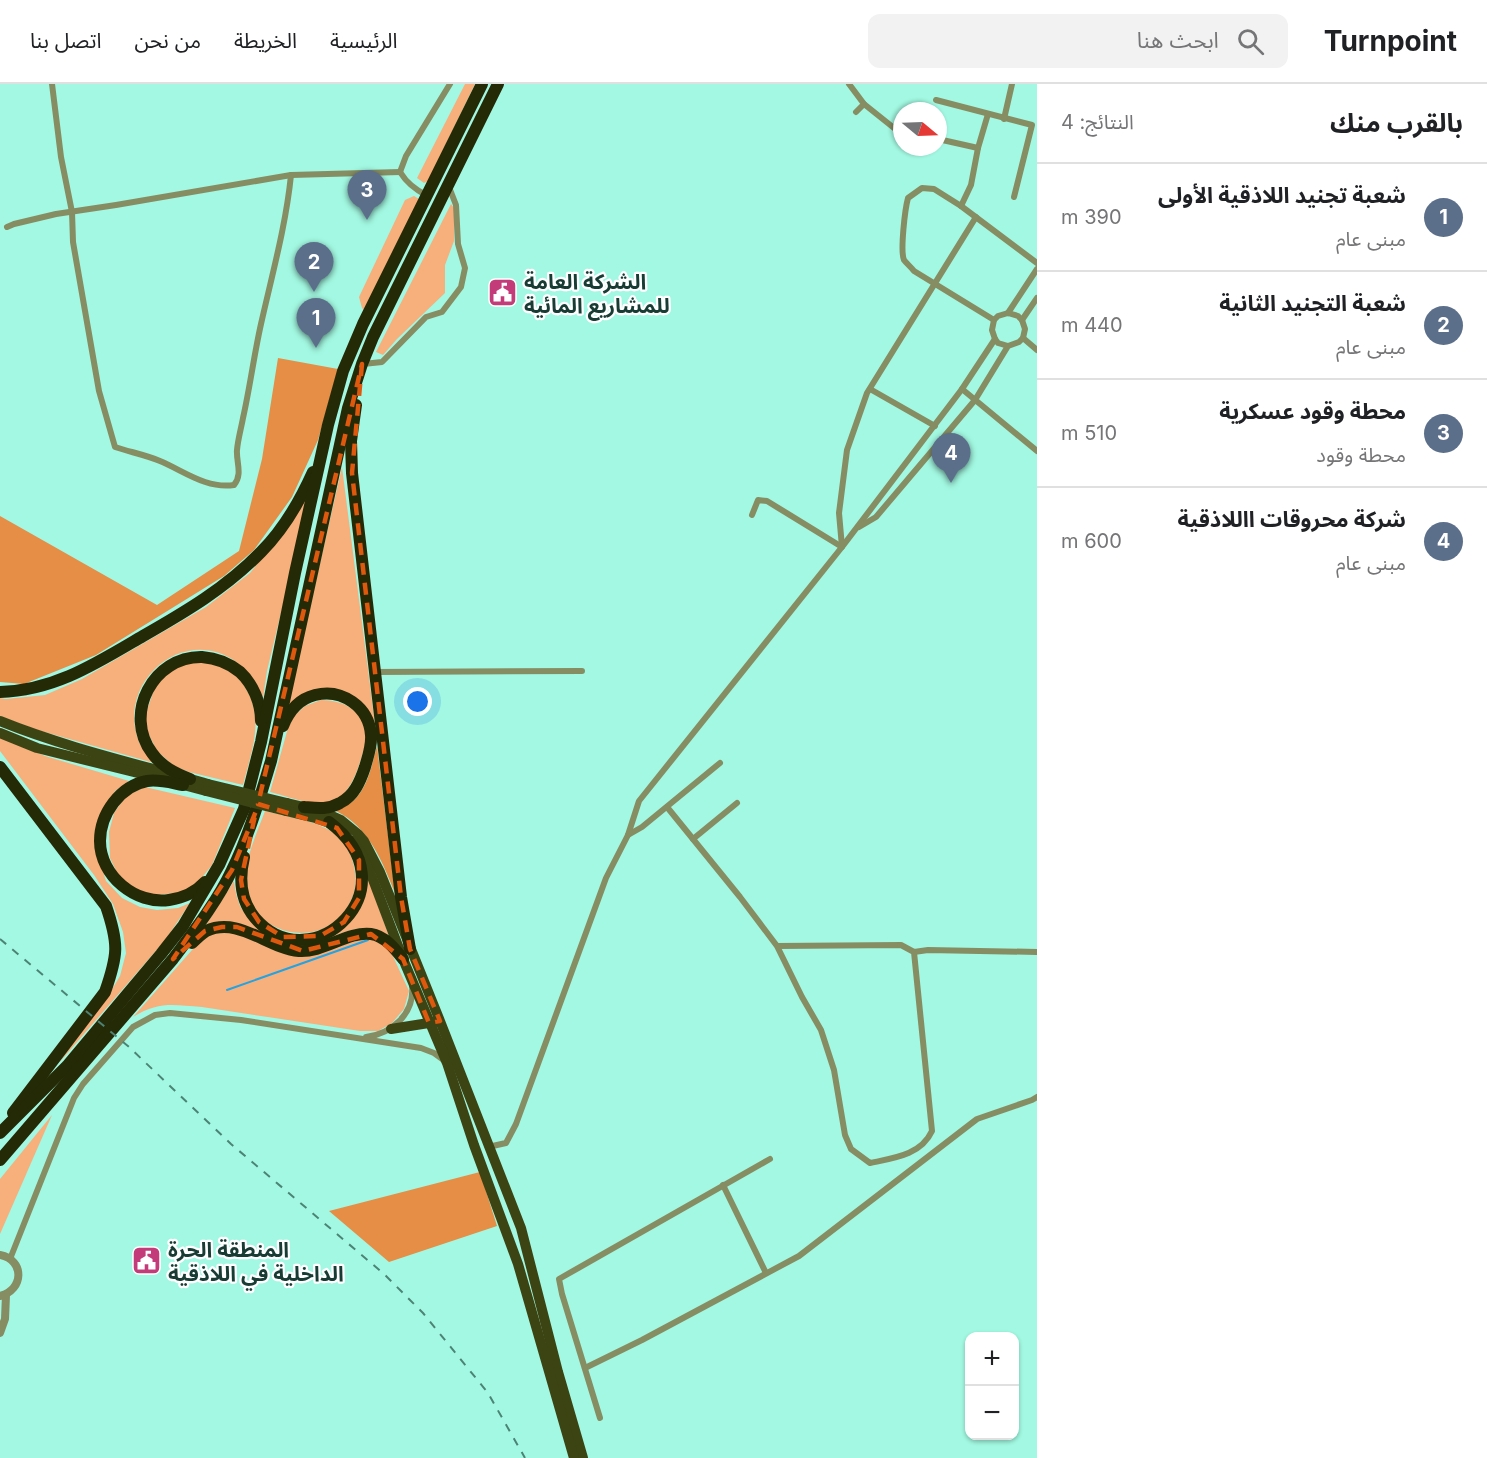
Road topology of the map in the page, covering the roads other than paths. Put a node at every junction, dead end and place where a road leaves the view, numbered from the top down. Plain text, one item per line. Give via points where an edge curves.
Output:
1 (52, 84) edge
2 (450, 84) edge
3 (482, 84) edge
4 (498, 84) edge
5 (849, 84) edge
6 (1012, 84) edge
7 (936, 100) dead end
8 (864, 104) junction
9 (856, 112) dead end
10 (988, 114) junction
11 (1004, 119) junction
12 (1034, 126) edge
13 (893, 127) edge
14 (947, 142) edge
15 (978, 148) junction
16 (400, 172) junction
17 (291, 175) junction
18 (448, 186) junction
19 (427, 195) junction
20 (1014, 197) dead end
21 (961, 206) junction
22 (72, 212) junction
23 (976, 217) junction
24 (7, 227) dead end
25 (1037, 263) edge
26 (1037, 269) edge
27 (935, 283) junction
28 (1037, 298) edge
29 (1008, 313) junction
30 (994, 320) junction
31 (1022, 320) junction
32 (1023, 338) junction
33 (995, 339) junction
34 (1008, 346) junction
35 (1037, 350) edge
36 (362, 364) junction
37 (870, 389) junction
38 (962, 389) junction
39 (975, 400) junction
40 (328, 425) junction
41 (934, 426) junction
42 (1037, 451) edge
43 (752, 515) dead end
44 (856, 529) junction
45 (842, 547) junction
46 (582, 671) dead end
47 (375, 672) junction
48 (0, 692) edge
49 (0, 721) edge
50 (0, 733) edge
51 (261, 742) junction
52 (271, 761) junction
53 (720, 763) dead end
54 (0, 767) edge
55 (187, 782) junction
56 (738, 803) dead end
57 (287, 807) junction
58 (303, 807) junction
59 (667, 807) junction
60 (256, 811) junction
61 (329, 822) junction
62 (628, 835) junction
63 (693, 839) junction
64 (219, 865) junction
65 (777, 946) junction
66 (914, 952) junction
67 (1037, 952) edge
68 (407, 954) junction
69 (173, 959) junction
70 (412, 980) junction
71 (435, 1022) junction
72 (391, 1029) junction
73 (356, 1038) junction
74 (447, 1063) junction
75 (1037, 1097) edge
76 (0, 1133) edge
77 (488, 1147) junction
78 (770, 1159) dead end
79 (0, 1160) edge
80 (723, 1185) junction
81 (0, 1255) edge
82 (10, 1259) junction
83 (766, 1273) junction
84 (3, 1296) edge
85 (0, 1333) edge
86 (585, 1368) junction
87 (600, 1418) dead end
88 (574, 1458) edge
89 (583, 1458) edge

1 - 22 street
2 - 16 street
3 - 19 highway
4 - 18 highway
5 - 8 street
6 - 11 street
7 - 10 street
8 - 9 street
8 - 13 street
10 - 11 street
10 - 15 street
11 - 12 street
12 - 20 street
14 - 15 street
15 - 21 street via 971,185
16 - 17 street
16 - 19 street via 407,183
17 - 22 street
17 - 22 street via 238,441 239,474 234,485 202,481 159,460 115,447 99,391 73,242
18 - 36 highway
18 - 36 street via 456,205 458,244 465,268 461,287 442,312 426,317 382,362
19 - 40 highway via 347,361
21 - 23 street
21 - 27 street via 928,188 921,188 908,198 903,258 914,271
22 - 24 street
23 - 25 street
23 - 27 street
26 - 29 street
27 - 30 street
27 - 37 street
28 - 31 street
29 - 30 street
29 - 31 street
30 - 33 street
31 - 32 street
32 - 34 street
32 - 35 street
33 - 34 street
33 - 38 street
34 - 39 street
36 - 47 highway via 351,441 352,473
36 - 52 highway via 348,408
37 - 41 street
37 - 45 street via 848,450 838,513
38 - 39 street
38 - 41 street
39 - 42 street
39 - 44 street via 876,517
40 - 48 highway via 312,474 291,514 262,551 222,587 94,665 49,685
40 - 51 highway
41 - 44 street
43 - 45 street via 759,500 767,501
44 - 45 street
45 - 62 street via 639,801
46 - 47 street
47 - 68 highway
49 - 55 main road
50 - 55 main road via 37,748
51 - 55 highway via 260,708 253,689 241,674 227,664 207,658 189,658 172,664 147,690 141,708 141,728 147,746 159,762
51 - 64 highway via 244,809
52 - 58 highway via 288,716 303,700 331,694 345,697 361,710 368,722 371,743 358,784 350,796 333,806
52 - 60 highway
53 - 59 street
54 - 76 highway via 106,906 116,947 105,992
55 - 57 main road, bridge
55 - 64 highway via 149,780 121,793 102,828 100,842 106,864 129,891 164,901 199,889
56 - 63 street
57 - 58 main road
57 - 61 main road
58 - 68 main road via 341,820 364,841 380,872
59 - 62 street
59 - 63 street
60 - 61 highway via 241,871 244,899 259,922 292,939 311,939 329,933 350,914 359,898 359,860 351,843
60 - 69 highway via 232,870
61 - 68 main road via 346,833 362,855
62 - 77 street via 606,878 516,1124 506,1143
63 - 65 street
64 - 76 highway via 162,954 67,1066
65 - 66 street via 901,945
65 - 66 street via 821,1030 834,1070 845,1135 851,1149 870,1163 908,1154 928,1140 932,1131
66 - 67 street
68 - 69 highway via 371,934 358,934 303,951 286,949 237,927 222,927 205,932
68 - 70 main road
68 - 71 main road
69 - 79 highway
70 - 71 main road
70 - 72 street via 406,1013
71 - 72 main road
71 - 74 main road
71 - 77 main road
72 - 73 street
73 - 74 street via 421,1048
73 - 82 street via 170,1013 156,1015 133,1027 74,1098
74 - 88 main road via 518,1264
75 - 83 street via 977,1119 800,1256
77 - 89 main road via 520,1228
78 - 80 street
80 - 83 street
80 - 86 street via 559,1279
81 - 82 street
82 - 84 street via 18,1275 15,1287
83 - 86 street
84 - 85 street via 5,1319
86 - 87 street

